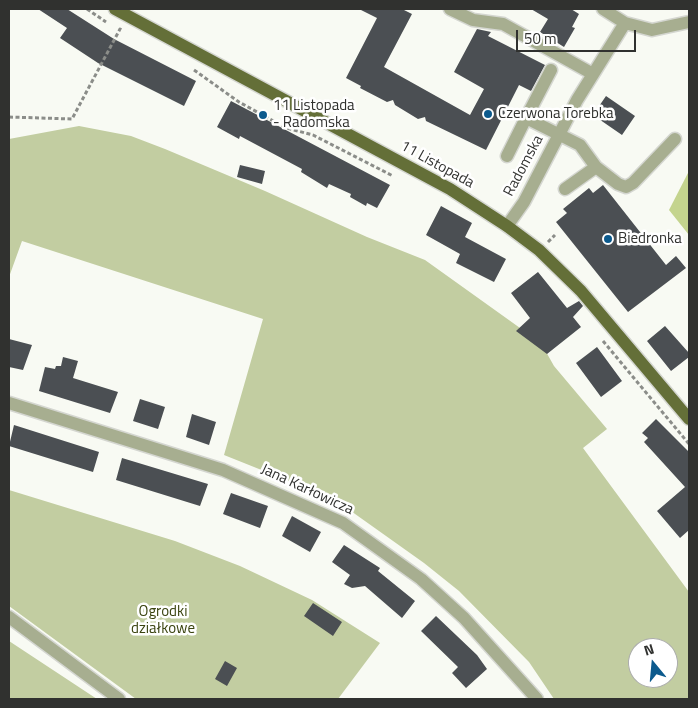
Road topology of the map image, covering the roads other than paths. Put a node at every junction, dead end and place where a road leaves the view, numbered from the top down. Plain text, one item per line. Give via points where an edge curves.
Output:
1 (115, 9) edge
2 (450, 9) edge
3 (603, 9) edge
4 (689, 22) edge
5 (625, 23) junction
6 (551, 70) dead end
7 (593, 74) junction
8 (526, 118) junction
9 (560, 134) junction
10 (676, 139) dead end
11 (507, 156) dead end
12 (596, 167) junction
13 (565, 189) dead end
14 (508, 226) junction
15 (9, 402) edge
16 (689, 419) edge
17 (9, 617) edge
18 (119, 699) edge
19 (538, 699) edge

1 - 14 main road, 11 Listopada via 442,185
2 - 7 street via 473,20 504,24
3 - 5 street
4 - 5 street via 652,30
5 - 7 street, Radomska
6 - 8 street
7 - 9 street, Radomska
8 - 9 street
8 - 11 street
9 - 12 street via 580,145
9 - 14 street, Radomska
10 - 12 street via 626,187
12 - 13 street
14 - 16 main road, 11 Listopada via 581,291
15 - 19 street, Jana Karłowicza via 223,470 344,523 421,579 464,618
17 - 18 street

